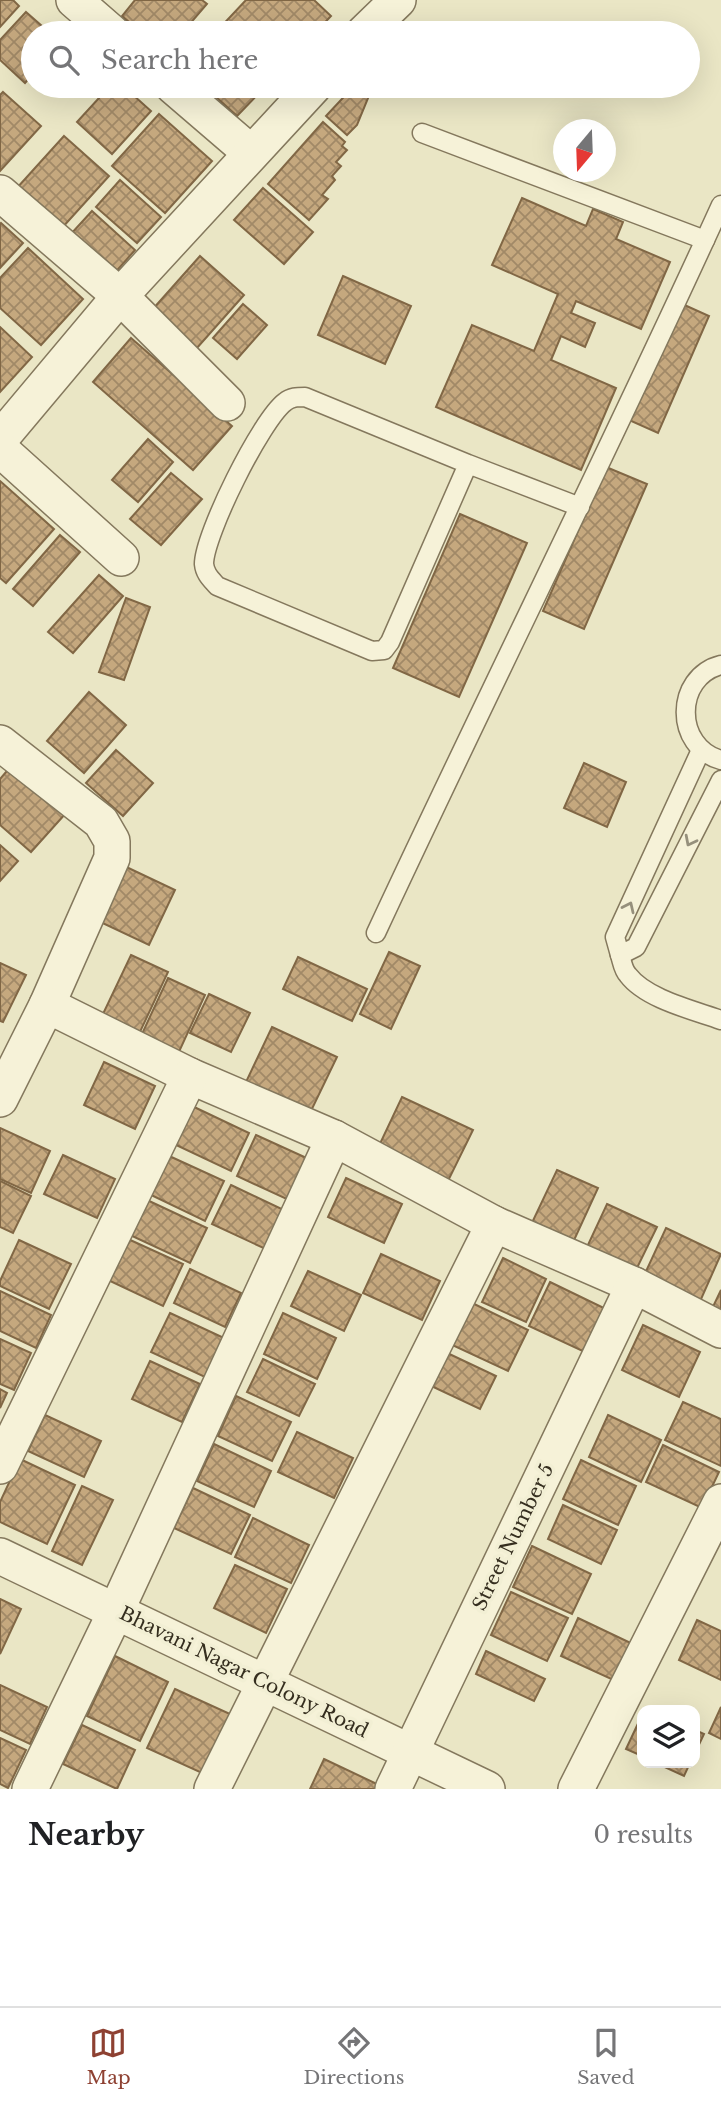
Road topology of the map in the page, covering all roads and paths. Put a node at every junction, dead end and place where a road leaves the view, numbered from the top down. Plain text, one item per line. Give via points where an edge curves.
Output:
1 (74, 0) edge
2 (98, 21) edge
3 (187, 98) edge
4 (303, 98) edge
5 (422, 132) dead end
6 (251, 153) junction
7 (0, 193) edge
8 (721, 205) edge
9 (705, 240) junction
10 (120, 296) junction
11 (227, 402) dead end
12 (0, 439) edge
13 (0, 449) edge
14 (468, 464) junction
15 (580, 507) junction
16 (121, 558) dead end
17 (721, 664) edge
18 (0, 743) edge
19 (701, 750) junction
20 (721, 760) edge
21 (721, 780) edge
22 (376, 933) dead end
23 (620, 955) junction
24 (47, 1005) junction
25 (721, 1020) edge
26 (190, 1076) junction
27 (0, 1099) edge
28 (334, 1138) junction
29 (494, 1224) junction
30 (634, 1285) junction
31 (721, 1330) edge
32 (0, 1466) edge
33 (721, 1502) edge
34 (0, 1556) edge
35 (116, 1611) junction
36 (264, 1682) junction
37 (410, 1752) junction
38 (30, 1789) edge
39 (212, 1789) edge
40 (393, 1789) edge
41 (487, 1789) edge
42 (576, 1789) edge

1 - 2 street
3 - 6 street
4 - 6 street
5 - 9 lane
6 - 10 street
7 - 10 street
8 - 9 lane
9 - 15 lane
10 - 11 street
10 - 12 street
13 - 16 street
14 - 14 lane via 305,397 295,397 284,403 260,434 221,509 207,543 207,575 218,586 372,651 384,650
14 - 15 lane
15 - 22 lane
17 - 19 lane via 702,674 685,703 690,736
18 - 24 street via 102,822 112,841 112,858
19 - 20 lane
23 -> 19 lane via 615,937
21 -> 23 lane via 636,947
23 - 25 lane via 625,973 639,987
24 - 26 street
24 - 27 street
26 - 28 street
26 - 32 street
28 - 29 street
28 - 35 street
29 - 30 street
29 - 36 street
30 - 31 street
30 - 37 street, Street Number 5
33 - 42 street
34 - 35 street, Bhavani Nagar Colony Road
35 - 36 street, Bhavani Nagar Colony Road
35 - 38 street
36 - 37 street, Bhavani Nagar Colony Road
36 - 39 street
37 - 40 street, Street Number 5
37 - 41 street, Bhavani Nagar Colony Road

